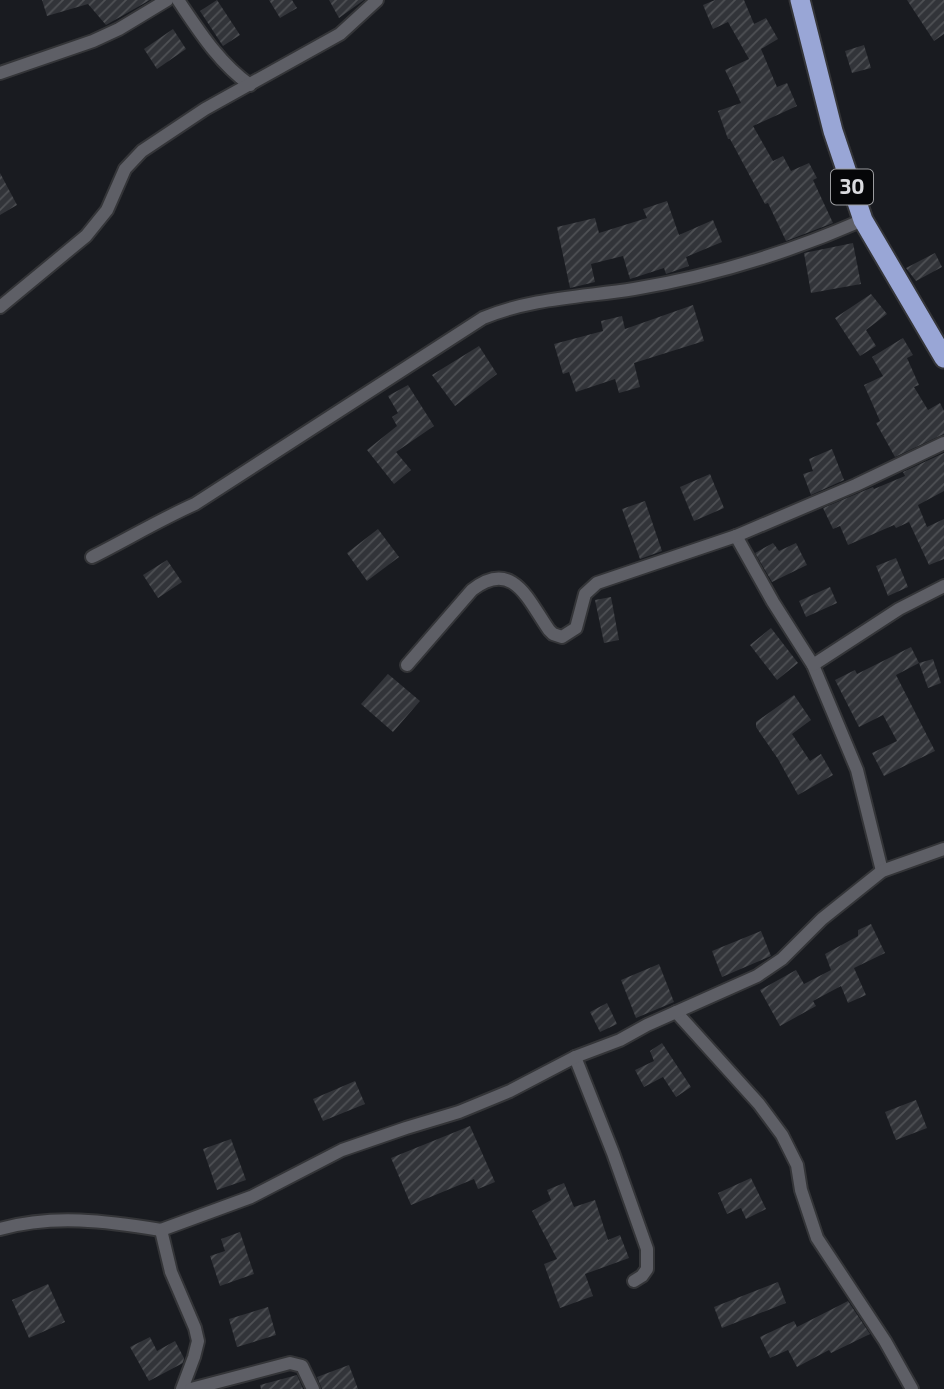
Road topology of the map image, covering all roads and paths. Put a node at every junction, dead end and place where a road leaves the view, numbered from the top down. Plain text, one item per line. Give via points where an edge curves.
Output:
1 (167, 0) edge
2 (178, 0) edge
3 (377, 0) edge
4 (800, 0) edge
5 (0, 73) edge
6 (250, 85) junction
7 (863, 220) junction
8 (0, 307) edge
9 (944, 358) edge
10 (944, 443) edge
11 (736, 536) junction
12 (92, 557) dead end
13 (944, 586) edge
14 (407, 665) dead end
15 (813, 665) junction
16 (944, 849) edge
17 (882, 872) junction
18 (676, 1012) junction
19 (575, 1057) junction
20 (0, 1229) edge
21 (161, 1230) junction
22 (634, 1281) dead end
23 (182, 1389) edge
24 (191, 1389) edge
25 (313, 1389) edge
26 (912, 1389) edge

1 - 5 street via 93,40
2 - 6 street via 218,56
3 - 6 street via 340,34
4 - 7 highway, 30 via 833,131
6 - 8 street via 142,151 125,169 107,210 86,236
7 - 9 highway, 30
7 - 12 street via 783,253 706,273 532,302 483,318 195,504
10 - 11 street
11 - 14 street via 592,586 576,628 562,637 552,635 510,580 496,577 482,582
11 - 15 street
13 - 15 street via 899,609
15 - 17 street via 857,770
16 - 17 street
17 - 18 street via 757,976
18 - 19 street
18 - 26 street via 782,1135 797,1164 817,1238
19 - 21 street via 510,1091 342,1150 251,1197
19 - 22 street via 646,1249 646,1269
20 - 21 street via 27,1222 78,1220
21 - 23 street via 171,1272 198,1340
24 - 25 street via 290,1363 302,1366

